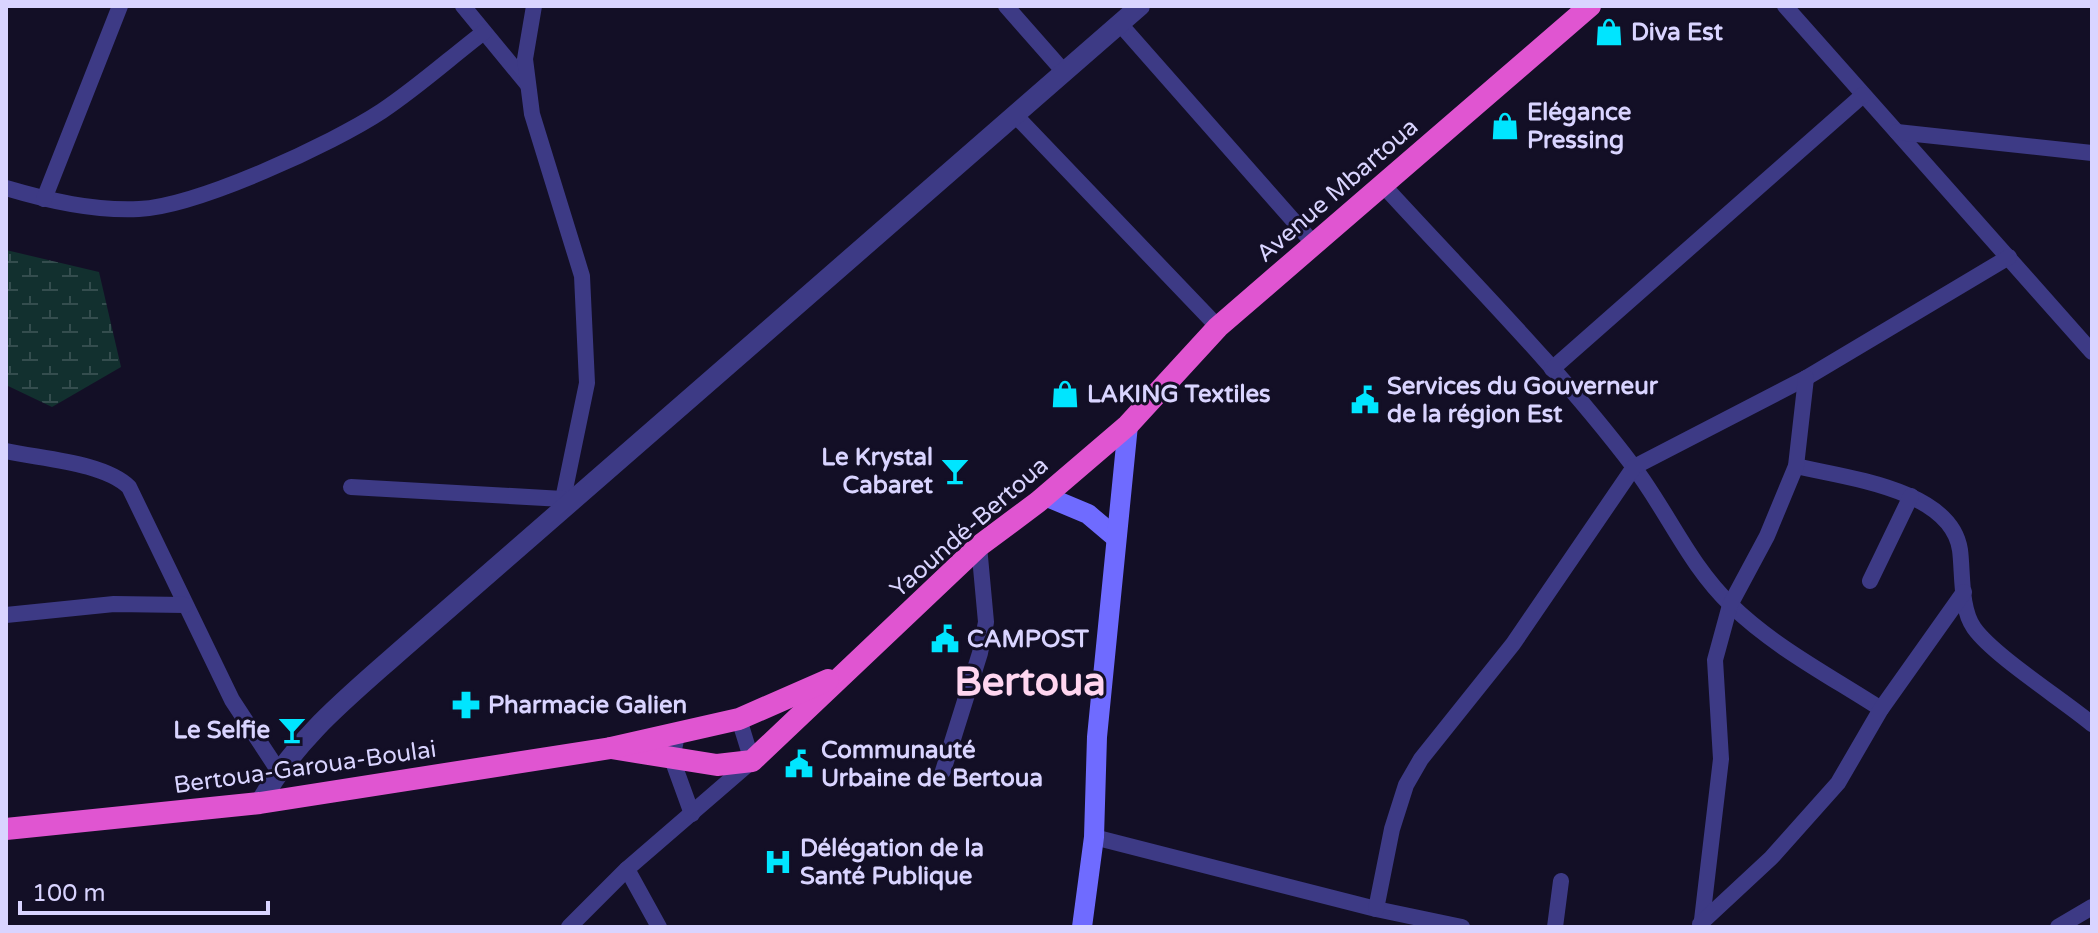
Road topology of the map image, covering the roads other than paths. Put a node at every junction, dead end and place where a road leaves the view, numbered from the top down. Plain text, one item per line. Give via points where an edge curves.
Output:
1 (120, 6) edge
2 (463, 6) edge
3 (534, 6) edge
4 (1006, 6) edge
5 (1140, 6) edge
6 (1590, 6) edge
7 (1785, 6) edge
8 (1120, 24) junction
9 (484, 32) junction
10 (1065, 73) junction
11 (529, 87) junction
12 (1863, 95) junction
13 (1016, 116) junction
14 (1897, 132) junction
15 (2092, 153) edge
16 (1383, 185) junction
17 (6, 188) edge
18 (44, 199) junction
19 (1314, 244) junction
20 (2009, 257) junction
21 (1218, 327) junction
22 (2092, 352) edge
23 (1552, 369) junction
24 (1806, 378) junction
25 (1128, 425) junction
26 (6, 451) edge
27 (1796, 466) junction
28 (1634, 467) junction
29 (351, 487) dead end
30 (1911, 496) junction
31 (567, 500) junction
32 (1038, 502) junction
33 (1114, 536) junction
34 (979, 546) junction
35 (1870, 581) dead end
36 (1964, 592) junction
37 (185, 605) junction
38 (1730, 605) junction
39 (6, 615) edge
40 (847, 671) junction
41 (1881, 709) junction
42 (739, 719) junction
43 (2092, 724) edge
44 (677, 735) junction
45 (611, 748) junction
46 (672, 759) junction
47 (752, 761) junction
48 (278, 770) junction
49 (943, 771) dead end
50 (260, 803) junction
51 (692, 814) junction
52 (6, 829) edge
53 (1094, 837) junction
54 (627, 869) junction
55 (1561, 881) dead end
56 (2092, 907) edge
57 (1376, 909) junction
58 (1700, 924) edge
59 (569, 927) edge
60 (659, 927) edge
61 (1082, 927) edge
62 (1462, 927) edge
63 (1555, 927) edge
64 (2058, 927) edge

1 - 18 street
2 - 9 street
3 - 11 street via 525,59
4 - 10 street
5 - 8 street
6 - 16 highway, Avenue Mbartoua
7 - 12 street
8 - 10 street
8 - 19 street
9 - 11 street
9 - 18 street via 381,112 260,172 142,209
10 - 13 street
11 - 31 street via 532,114 582,276 587,383
12 - 14 street
12 - 23 street
13 - 21 street
13 - 31 street
14 - 15 street
14 - 20 street
16 - 19 highway, Avenue Mbartoua
16 - 23 street
17 - 18 street
19 - 21 highway, Avenue Mbartoua
20 - 22 street
20 - 24 street
21 - 25 highway, Avenue Mbartoua
23 - 28 street
24 - 27 street
24 - 28 street
25 - 32 highway, Yaoundé-Bertoua
25 - 33 main road
26 - 37 street via 118,476 129,487
27 - 30 street
27 - 38 street
28 - 38 street via 1694,565
28 - 57 street via 1513,644 1421,759 1392,829
29 - 31 street
30 - 35 street
30 - 36 street via 1948,521 1958,537
31 - 48 street via 313,729
32 - 33 main road via 1045,496 1067,502
32 - 34 highway, Yaoundé-Bertoua
33 - 53 main road
34 - 40 highway, Yaoundé-Bertoua
34 - 49 street via 986,622
36 - 41 street
36 - 43 street via 1972,625 1990,645
37 - 39 street via 114,604
37 - 48 street via 232,700
38 - 41 street
38 - 58 street via 1715,660 1721,759
40 - 42 highway, Yaoundé-Bertoua
40 - 47 highway, Yaoundé-Bertoua
41 - 58 street via 1838,783 1771,858
42 - 44 highway, Bertoua-Garoua-Boulai
42 - 47 street
44 - 45 highway, Bertoua-Garoua-Boulai
44 - 46 street
45 - 46 highway, Bertoua-Garoua-Boulai
45 - 50 highway, Bertoua-Garoua-Boulai
46 - 47 highway, Bertoua-Garoua-Boulai via 717,765
46 - 51 street
47 - 51 street
48 - 50 street
50 - 52 highway, Bertoua-Garoua-Boulai
51 - 54 street
53 - 57 street
53 - 61 main road
54 - 59 street
54 - 60 street
55 - 63 street
56 - 64 street
57 - 62 street

